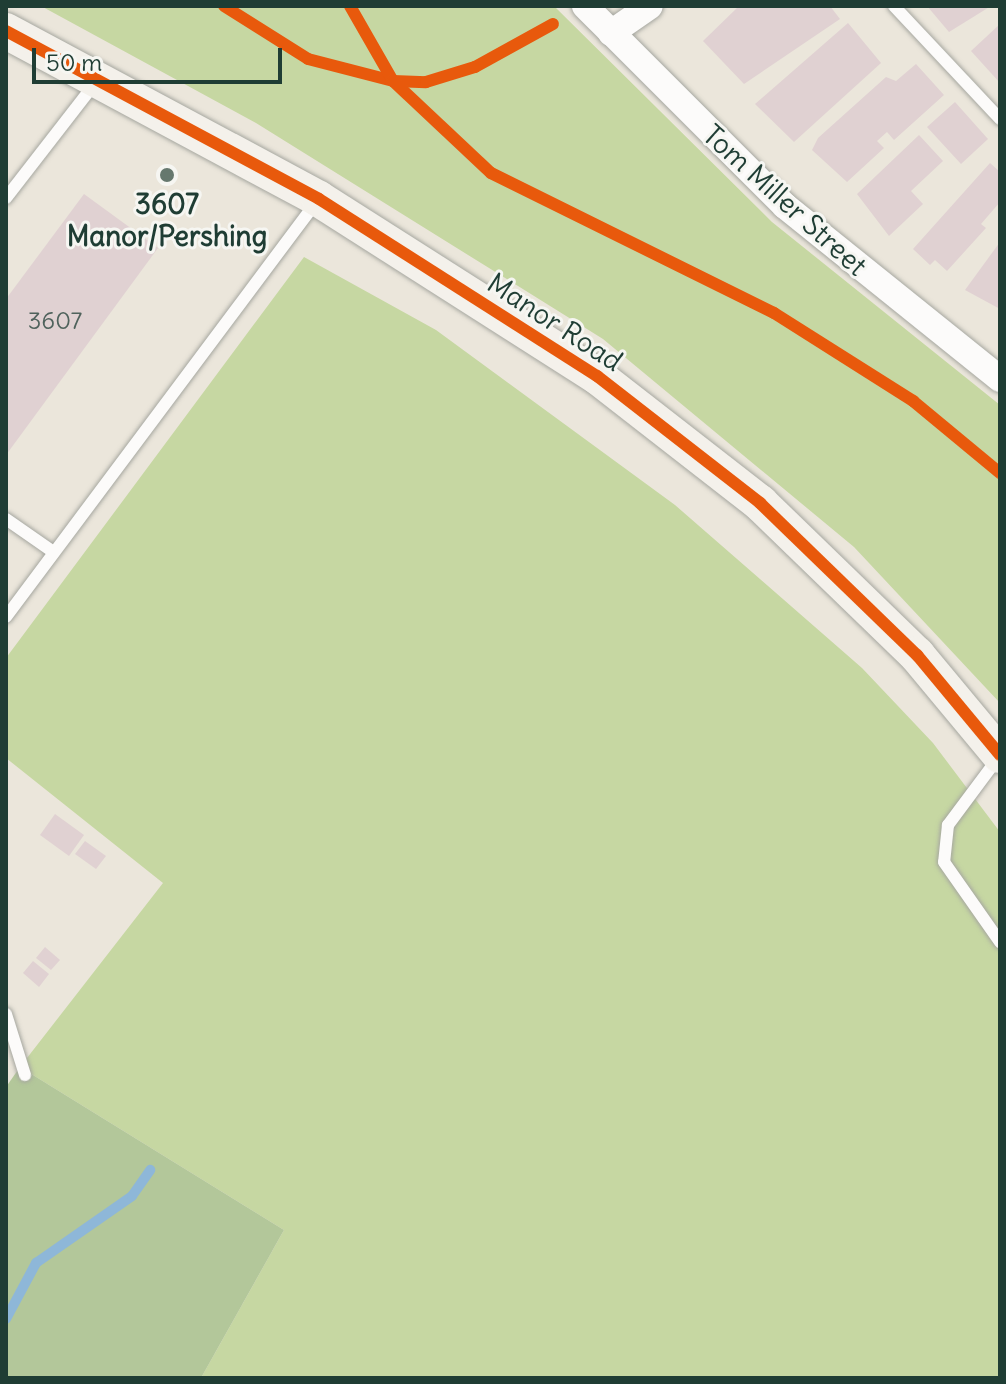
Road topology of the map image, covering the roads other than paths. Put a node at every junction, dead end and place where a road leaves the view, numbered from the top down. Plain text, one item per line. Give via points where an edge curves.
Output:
1 (585, 6) edge
2 (650, 6) edge
3 (894, 6) edge
4 (6, 31) edge
5 (611, 33) junction
6 (98, 79) junction
7 (1000, 119) edge
8 (6, 198) edge
9 (319, 199) junction
10 (1000, 379) edge
11 (6, 519) edge
12 (52, 551) junction
13 (6, 617) edge
14 (1000, 755) edge
15 (1000, 942) edge
16 (6, 1014) edge
17 (25, 1075) dead end

1 - 5 street, Tom Miller Street
2 - 5 street
3 - 7 lane
4 - 6 main road, Manor Road
5 - 10 street, Tom Miller Street via 785,206
6 - 8 lane
6 - 9 main road, Manor Road
9 - 12 lane
9 - 14 main road, Manor Road via 597,376 760,503 917,655
11 - 12 lane
12 - 13 lane
14 - 15 lane via 948,825 944,862
16 - 17 lane

